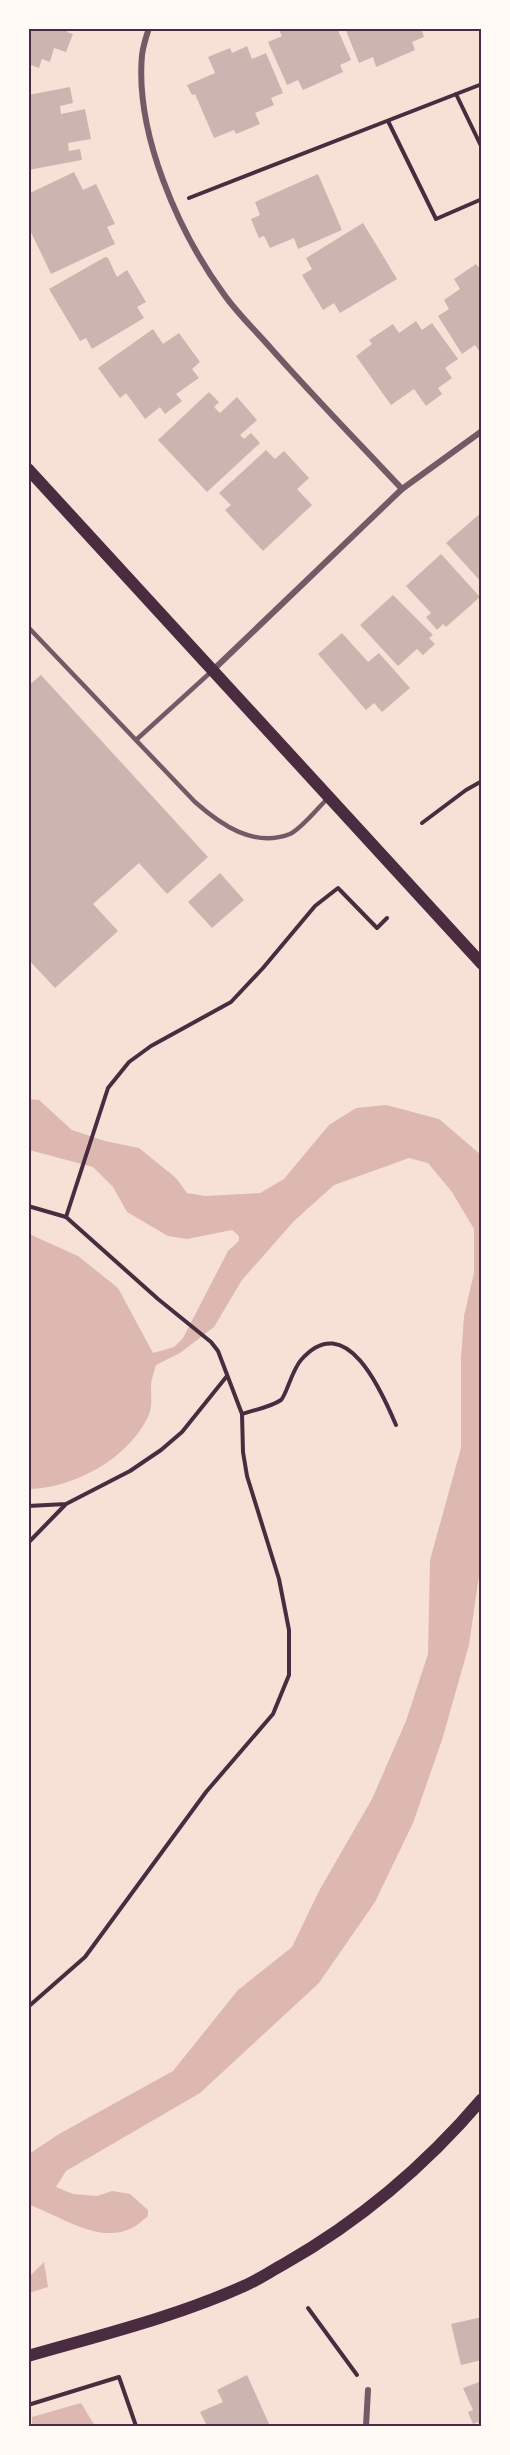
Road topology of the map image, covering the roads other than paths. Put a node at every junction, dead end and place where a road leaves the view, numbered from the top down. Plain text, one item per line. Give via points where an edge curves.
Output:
1 (149, 28) edge
2 (482, 431) edge
3 (28, 469) edge
4 (402, 489) junction
5 (28, 627) edge
6 (212, 672) junction
7 (136, 740) junction
8 (329, 797) junction
9 (482, 964) edge
10 (482, 2099) edge
11 (28, 2356) edge
12 (368, 2390) road end
13 (366, 2427) edge

1 - 4 street via 141,77 148,130 184,231 223,294
2 - 4 street
3 - 6 main road
4 - 6 street
5 - 7 lane
6 - 7 lane
6 - 8 main road
7 - 8 lane via 217,822 240,834 270,837 292,833
8 - 9 main road
10 - 11 main road via 399,2185 322,2242 274,2270 245,2286 150,2321
12 - 13 street

